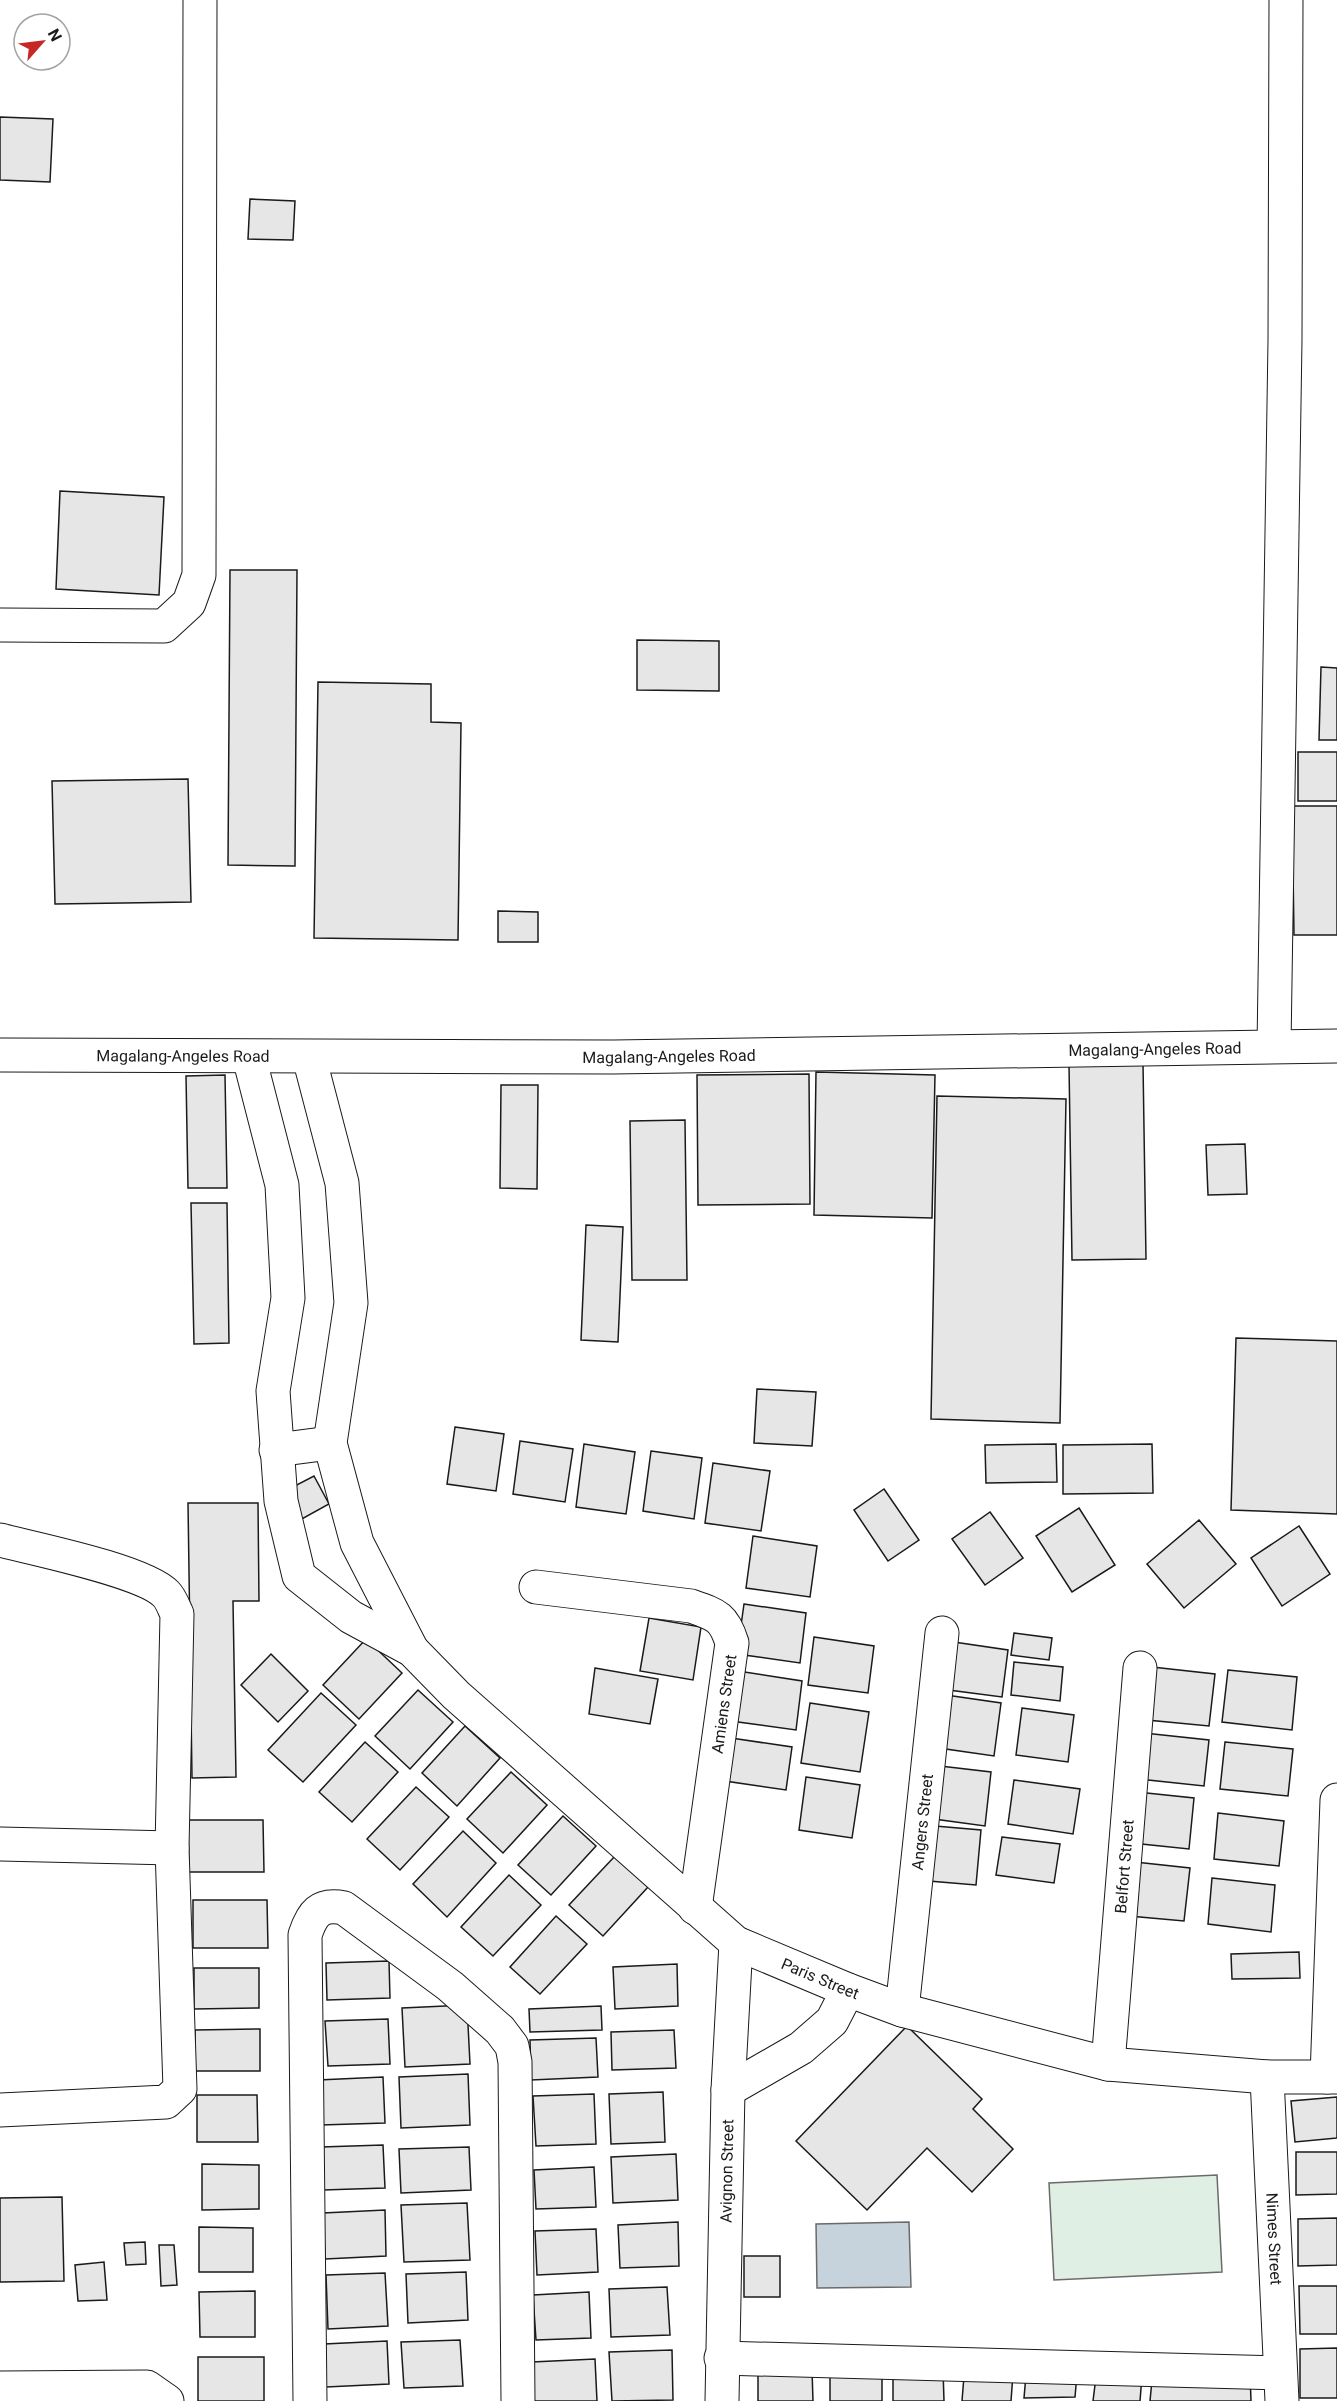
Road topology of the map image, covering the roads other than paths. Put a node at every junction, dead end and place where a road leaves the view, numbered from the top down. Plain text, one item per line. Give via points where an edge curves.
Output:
1 (200, 0) edge
2 (1286, 0) edge
3 (0, 625) edge
4 (1274, 1046) junction
5 (1337, 1046) edge
6 (0, 1055) edge
7 (249, 1057) junction
8 (309, 1057) junction
9 (330, 1443) junction
10 (276, 1450) junction
11 (0, 1540) edge
12 (537, 1587) dead end
13 (942, 1633) dead end
14 (412, 1650) junction
15 (1140, 1668) dead end
16 (1337, 1800) edge
17 (0, 1844) edge
18 (172, 1848) junction
19 (695, 1908) junction
20 (736, 1943) junction
21 (848, 1990) junction
22 (902, 2010) junction
23 (1108, 2064) junction
24 (1332, 2077) edge
25 (1267, 2078) junction
26 (729, 2090) junction
27 (0, 2110) edge
28 (721, 2358) junction
29 (1281, 2387) edge
30 (0, 2388) edge
31 (167, 2401) edge
32 (310, 2401) edge
33 (518, 2401) edge
34 (722, 2401) edge

1 - 3 street via 199,575 189,603 164,626
2 - 4 street
4 - 5 street, Magalang-Angeles Road
4 - 8 street, Magalang-Angeles Road
6 - 7 street, Magalang-Angeles Road
7 - 8 street, Magalang-Angeles Road
7 - 10 street via 282,1185 288,1298 273,1391
8 - 9 street via 342,1183 351,1303
9 - 10 street
9 - 14 street via 357,1543
10 - 14 street via 281,1501 299,1576 351,1617
11 - 18 street via 114,1570 141,1579 166,1594 177,1614
12 - 19 street, Amiens Street via 691,1606 711,1613 727,1625 732,1644
13 - 22 street, Angers Street
14 - 19 street, Paris Street via 456,1695
15 - 23 street, Belfort Street
16 - 24 street
17 - 18 street
18 - 27 street via 180,2089 166,2102
19 - 20 street, Paris Street
20 - 21 street, Paris Street
20 - 26 street, Avignon Street
21 - 22 street, Paris Street
21 - 26 street via 832,2021 801,2048
22 - 23 street, Paris Street
23 - 25 street, Paris Street
24 - 25 street, Paris Street
25 - 29 street, Nimes Street
26 - 28 street, Avignon Street
28 - 29 street
28 - 34 street, Avignon Street
30 - 31 street via 147,2387
32 - 33 street via 305,1935 311,1916 335,1906 344,1908 450,1986 500,2030 512,2046

